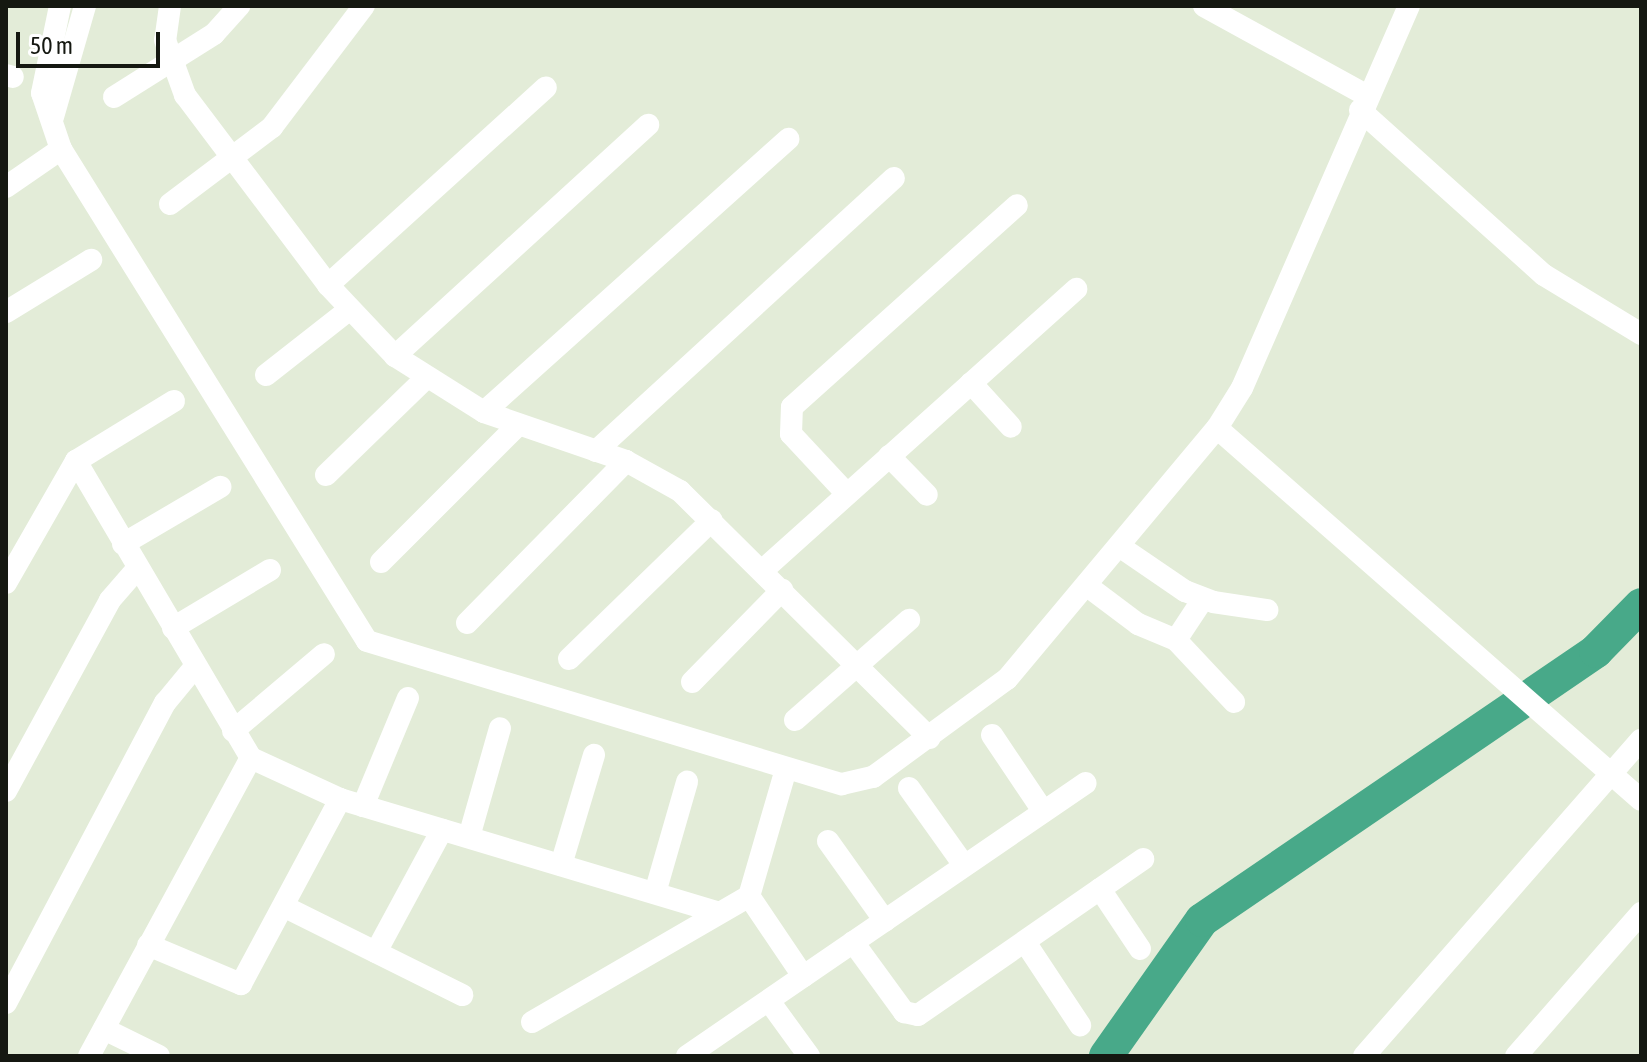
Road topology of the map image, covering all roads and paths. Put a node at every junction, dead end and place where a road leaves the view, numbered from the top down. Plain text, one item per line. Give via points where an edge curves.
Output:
1 (60, 6) edge
2 (85, 6) edge
3 (170, 6) edge
4 (239, 6) edge
5 (364, 6) edge
6 (1204, 6) edge
7 (1409, 6) edge
8 (170, 63) junction
9 (546, 87) dead end
10 (114, 97) dead end
11 (1363, 102) junction
12 (53, 117) junction
13 (648, 125) dead end
14 (788, 139) dead end
15 (61, 149) junction
16 (233, 159) junction
17 (894, 178) dead end
18 (6, 187) edge
19 (170, 204) dead end
20 (1017, 205) dead end
21 (91, 260) dead end
22 (328, 285) junction
23 (1076, 289) dead end
24 (349, 310) junction
25 (6, 312) edge
26 (1641, 334) edge
27 (395, 356) junction
28 (266, 375) dead end
29 (425, 379) junction
30 (971, 383) junction
31 (174, 401) dead end
32 (484, 412) junction
33 (516, 427) junction
34 (1011, 427) dead end
35 (1217, 428) junction
36 (596, 451) junction
37 (889, 456) junction
38 (76, 461) junction
39 (626, 461) junction
40 (326, 475) dead end
41 (220, 487) dead end
42 (847, 494) junction
43 (927, 495) dead end
44 (712, 520) junction
45 (123, 544) junction
46 (1119, 546) junction
47 (381, 562) dead end
48 (137, 569) junction
49 (270, 570) dead end
50 (763, 570) junction
51 (6, 583) edge
52 (1086, 585) junction
53 (782, 590) junction
54 (1203, 599) junction
55 (1267, 610) dead end
56 (909, 620) dead end
57 (467, 623) dead end
58 (173, 628) junction
59 (1176, 640) junction
60 (324, 654) dead end
61 (569, 659) dead end
62 (859, 664) junction
63 (194, 668) junction
64 (692, 682) dead end
65 (408, 698) dead end
66 (1234, 702) dead end
67 (795, 720) dead end
68 (500, 728) dead end
69 (233, 731) junction
70 (992, 735) dead end
71 (930, 738) junction
72 (1641, 740) edge
73 (594, 755) dead end
74 (251, 758) junction
75 (786, 769) junction
76 (1612, 774) junction
77 (687, 782) dead end
78 (1085, 783) dead end
79 (909, 788) dead end
80 (6, 791) edge
81 (340, 799) junction
82 (1641, 800) edge
83 (363, 806) junction
84 (1043, 811) junction
85 (442, 830) junction
86 (469, 837) junction
87 (828, 841) dead end
88 (1143, 859) dead end
89 (561, 865) junction
90 (964, 865) junction
91 (1100, 889) junction
92 (655, 893) junction
93 (749, 896) junction
94 (285, 907) junction
95 (717, 912) junction
96 (1641, 913) edge
97 (885, 921) junction
98 (853, 942) junction
99 (1025, 942) junction
100 (148, 945) junction
101 (1140, 949) dead end
102 (376, 952) junction
103 (803, 976) junction
104 (462, 995) dead end
105 (769, 1001) junction
106 (6, 1003) edge
107 (532, 1022) dead end
108 (1080, 1025) dead end
109 (104, 1029) junction
110 (89, 1056) edge
111 (159, 1056) edge
112 (687, 1056) edge
113 (809, 1056) edge
114 (1364, 1056) edge
115 (1516, 1056) edge

1 - 12 street via 43,72 42,93
2 - 12 street
3 - 8 street via 165,40
4 - 8 street via 214,34
5 - 16 street via 272,127
6 - 11 street
7 - 11 street
8 - 10 street
8 - 16 street via 185,95
9 - 22 street
11 - 26 street via 1544,275
11 - 35 street via 1242,388
12 - 15 street
13 - 27 street
14 - 32 street
15 - 18 street
15 - 75 street via 367,641
16 - 19 street
16 - 22 street
17 - 36 street
20 - 42 street via 792,407 791,434
21 - 25 street
22 - 24 street
23 - 30 street
24 - 27 street
24 - 28 street
27 - 29 street
29 - 32 street
29 - 40 street
30 - 34 street
30 - 37 street
31 - 38 street
32 - 33 street
33 - 36 street
33 - 47 street
35 - 46 street
35 - 76 street via 1494,676
36 - 39 street
37 - 42 street
37 - 43 street
38 - 45 street
38 - 51 street
39 - 44 street via 680,491
39 - 57 street
41 - 45 street
42 - 50 street
44 - 50 street
44 - 61 street
45 - 48 street
46 - 52 street
46 - 54 street
48 - 58 street
48 - 80 street via 110,600
49 - 58 street
50 - 53 street
52 - 59 street via 1138,624
52 - 71 street via 1007,679
53 - 62 street
53 - 64 street
54 - 55 street
54 - 59 street
56 - 62 street
58 - 63 street
59 - 66 street
60 - 69 street
62 - 67 street
62 - 71 street
63 - 69 street
63 - 106 street via 165,703
65 - 83 street
68 - 86 street
69 - 74 street
70 - 84 street
71 - 75 street via 857,784
72 - 76 street
73 - 89 street
74 - 81 street
74 - 100 street
75 - 93 street
76 - 82 street
76 - 114 street
77 - 92 street
78 - 84 street
79 - 90 street
81 - 83 street
81 - 94 street
83 - 85 street
84 - 90 street
85 - 86 street
85 - 102 street
86 - 89 street
87 - 97 street
88 - 91 street
89 - 92 street
90 - 97 street
91 - 99 street
91 - 101 street
92 - 95 street
93 - 95 street
93 - 103 street
94 - 100 street via 241,984
94 - 102 street
95 - 107 street
96 - 115 street
97 - 98 street
98 - 99 street via 901,1008 912,1015
98 - 103 street
99 - 108 street
100 - 109 street
102 - 104 street
103 - 105 street
105 - 112 street
105 - 113 street
109 - 110 street
109 - 111 street

